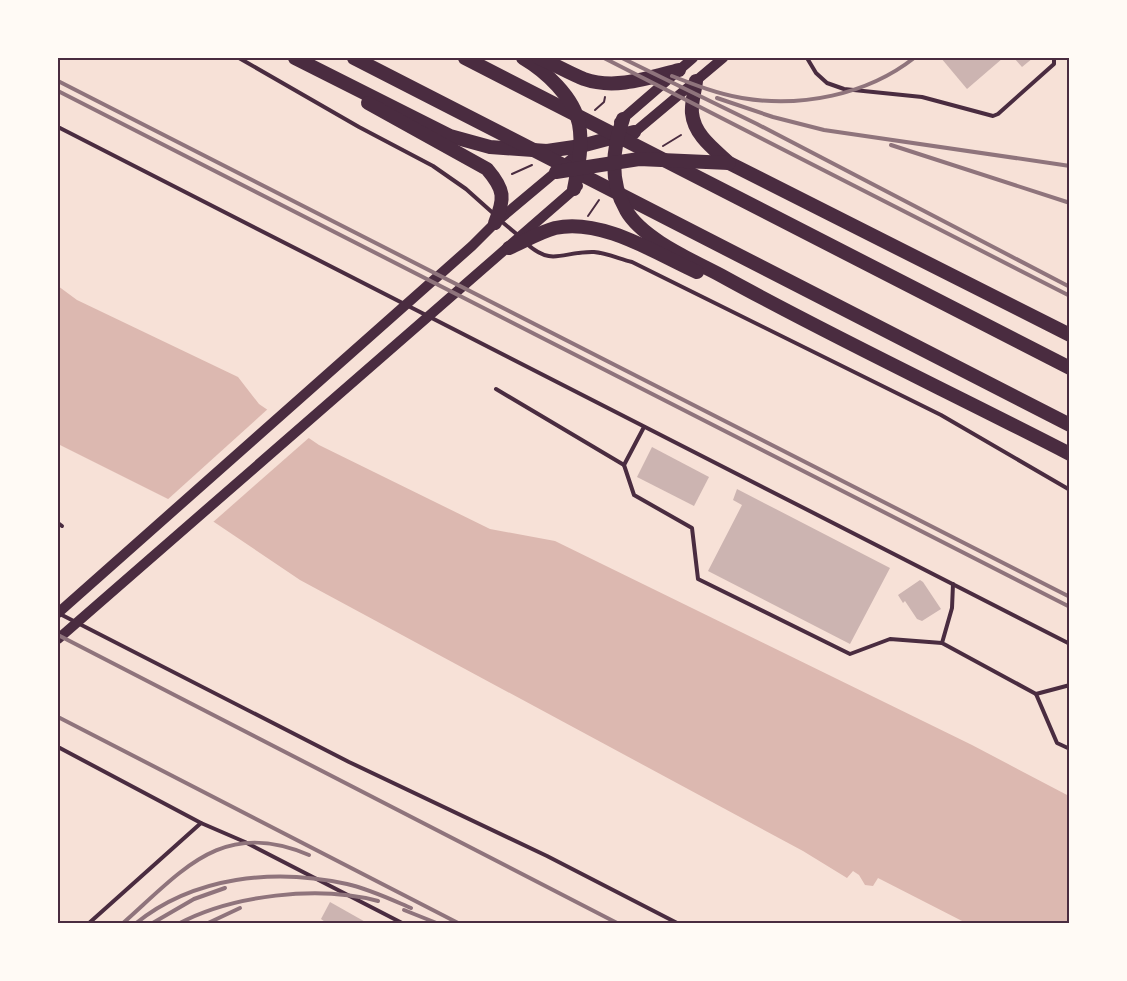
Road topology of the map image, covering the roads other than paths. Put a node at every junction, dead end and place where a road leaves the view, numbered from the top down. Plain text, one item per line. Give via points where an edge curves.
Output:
1 (239, 58) edge
2 (295, 58) edge
3 (354, 58) edge
4 (464, 58) edge
5 (529, 58) edge
6 (693, 58) edge
7 (723, 58) edge
8 (807, 58) edge
9 (1054, 58) edge
10 (679, 70) junction
11 (696, 81) junction
12 (623, 119) junction
13 (58, 127) edge
14 (427, 130) junction
15 (634, 132) joint
16 (584, 147) junction
17 (611, 154) junction
18 (729, 163) junction
19 (578, 170) junction
20 (556, 172) junction
21 (574, 190) junction
22 (495, 223) junction
23 (509, 248) junction
24 (666, 252) junction
25 (1070, 334) edge
26 (1070, 368) edge
27 (496, 389) dead end
28 (1070, 425) edge
29 (644, 427) junction
30 (1070, 454) edge
31 (624, 465) junction
32 (1070, 490) edge
33 (953, 584) junction
34 (58, 613) edge
35 (58, 639) edge
36 (942, 643) junction
37 (1070, 644) edge
38 (1070, 684) edge
39 (1036, 694) junction
40 (58, 747) edge
41 (1070, 749) edge
42 (200, 823) junction
43 (88, 924) edge
44 (404, 924) edge
45 (679, 924) edge

1 - 32 lane via 433,166 466,190 541,256 596,252 632,262 941,414
2 - 14 highway via 374,107
3 - 28 highway
4 - 26 highway
5 - 10 highway via 606,84 632,82
5 - 16 highway via 572,107
6 - 10 main road
7 - 11 main road
8 - 9 lane via 827,83 844,89 922,97 993,116 1054,64
10 - 12 main road
11 - 15 main road
11 - 18 highway via 692,112 695,126
12 - 16 main road
12 - 17 highway
13 - 29 lane
14 - 16 highway via 490,147 547,150
14 - 22 highway via 486,169 496,180 502,193 502,205
15 - 17 highway
16 - 17 highway
16 - 19 highway
16 - 20 main road
17 - 18 highway via 639,159
17 - 19 highway
17 - 21 main road
17 - 24 highway via 615,185 626,212
18 - 25 highway
19 - 20 highway
19 - 21 highway
20 - 22 main road
21 - 23 main road
22 - 34 main road
23 - 24 highway via 555,228 586,227 612,232
23 - 35 main road
24 - 30 highway
27 - 31 lane
29 - 31 lane
29 - 33 lane
31 - 36 lane via 634,495 692,528 698,579 850,654 890,639
33 - 36 lane via 952,608
33 - 37 lane
34 - 45 lane via 349,762 547,856
36 - 39 lane
38 - 39 lane
39 - 41 lane via 1058,743
40 - 42 lane
42 - 43 lane
42 - 44 lane via 245,842

